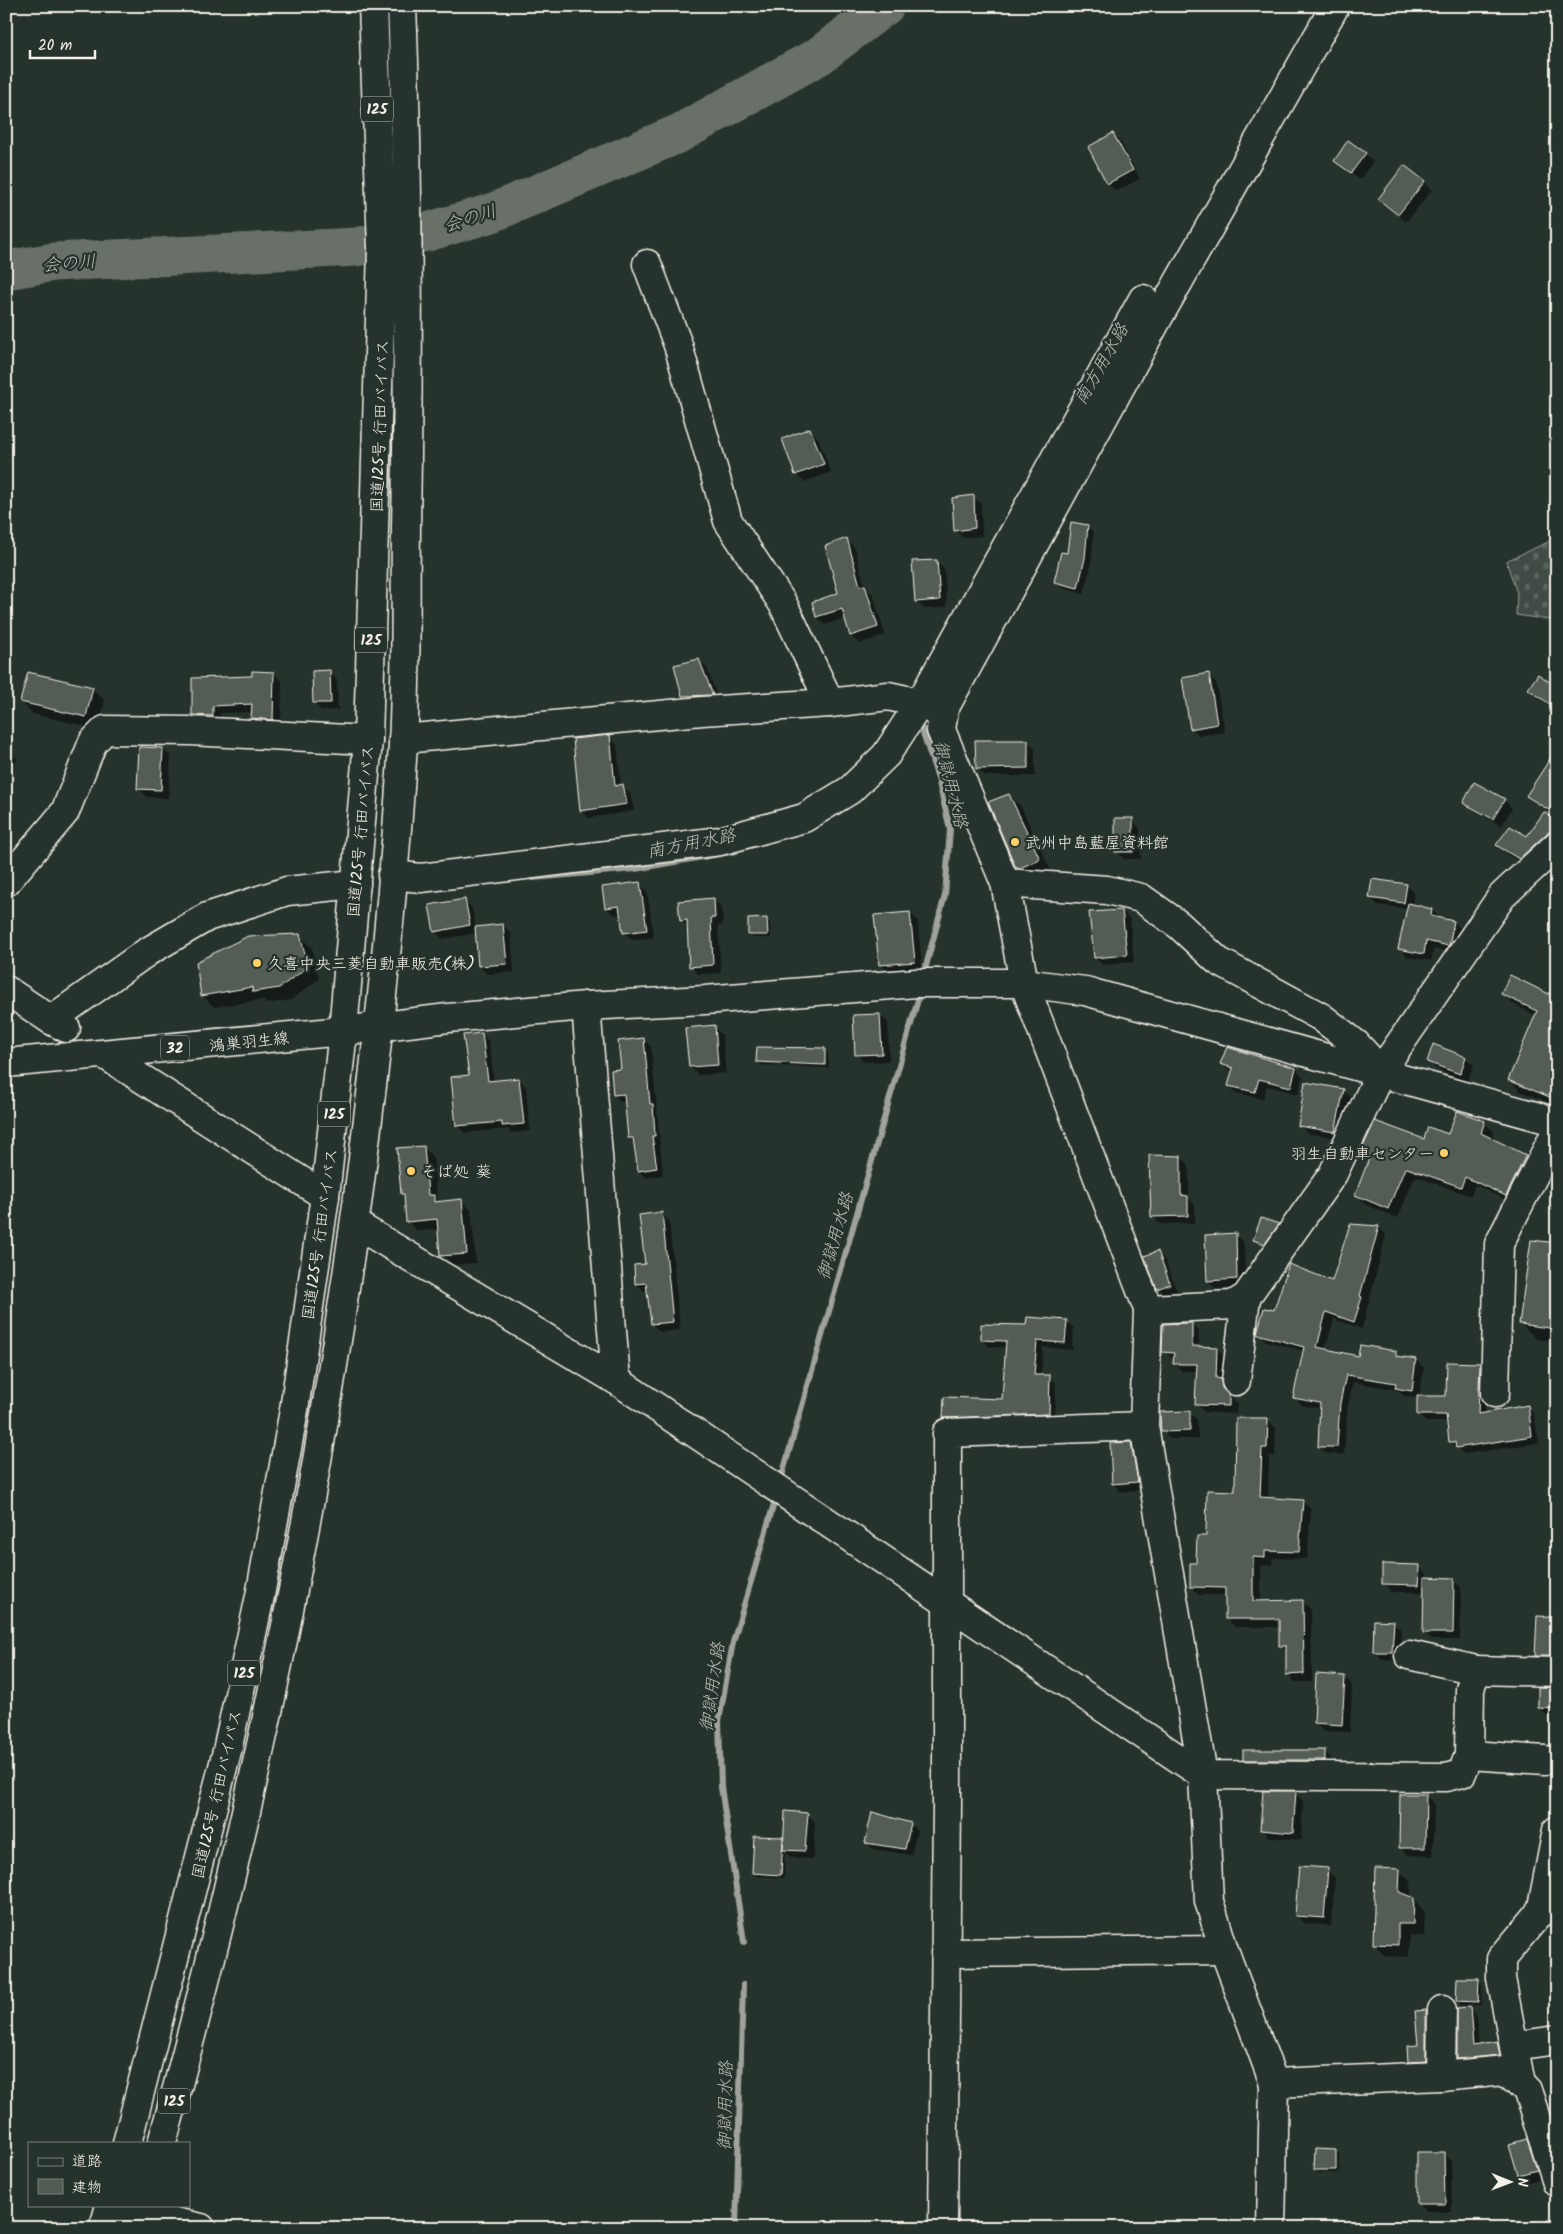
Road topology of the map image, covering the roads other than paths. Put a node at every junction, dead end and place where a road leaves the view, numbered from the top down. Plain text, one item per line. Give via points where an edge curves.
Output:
1 (373, 6) edge
2 (402, 6) edge
3 (1335, 6) edge
4 (647, 264) dead end
5 (1143, 299) dead end
6 (830, 703) junction
7 (931, 709) junction
8 (368, 740) junction
9 (403, 740) junction
10 (1557, 845) edge
11 (392, 875) junction
12 (6, 882) edge
13 (1004, 883) junction
14 (356, 884) junction
15 (1024, 983) junction
16 (6, 990) edge
17 (586, 1006) junction
18 (378, 1027) junction
19 (343, 1031) junction
20 (105, 1055) junction
21 (10, 1066) edge
22 (1381, 1071) junction
23 (1557, 1122) edge
24 (1557, 1130) edge
25 (325, 1196) junction
26 (355, 1224) junction
27 (1246, 1297) junction
28 (1148, 1309) junction
29 (616, 1380) junction
30 (1236, 1381) dead end
31 (1495, 1392) dead end
32 (1144, 1426) junction
33 (947, 1601) junction
34 (1410, 1655) dead end
35 (1476, 1670) junction
36 (1557, 1672) edge
37 (1469, 1755) junction
38 (1545, 1760) dead end
39 (1203, 1775) junction
40 (1557, 1830) edge
41 (1549, 1908) edge
42 (1224, 1950) junction
43 (945, 1953) junction
44 (1442, 2010) dead end
45 (1557, 2040) edge
46 (1514, 2046) junction
47 (1441, 2076) junction
48 (1274, 2082) junction
49 (1521, 2084) junction
50 (127, 2142) edge
51 (162, 2142) edge
52 (1554, 2167) edge
53 (141, 2216) edge
54 (108, 2221) edge
55 (200, 2228) edge
56 (943, 2228) edge
57 (1271, 2228) edge

1 - 8 main road, 国道125号 行田バイパス / 125 via 382,248
2 - 9 main road, 国道125号 行田バイパス / 125 via 409,205
3 - 7 main road via 1158,318 944,709
4 - 6 main road via 678,345 728,521 784,604
5 - 7 main road
6 - 7 main road via 888,696
6 - 9 main road via 702,711
7 - 11 main road via 850,790 804,818 720,841 430,877
7 - 13 main road
8 - 12 main road via 104,730 93,742 65,812
8 - 14 main road, 国道125号 行田バイパス / 125
9 - 11 main road, 国道125号 行田バイパス / 125
10 - 22 main road via 1502,896
11 - 18 main road, 国道125号 行田バイパス / 125
13 - 15 main road
13 - 22 main road via 1107,890 1141,898 1179,925 1218,962 1321,1018 1356,1044
14 - 16 main road via 287,891 207,917 147,952 59,1024
14 - 19 main road, 国道125号 行田バイパス / 125
15 - 17 main road, 鴻巣羽生線 via 916,983
15 - 22 main road, 鴻巣羽生線 via 1085,991
15 - 28 main road
17 - 18 main road, 鴻巣羽生線
17 - 29 main road
18 - 19 main road, 鴻巣羽生線
18 - 26 main road, 国道125号 行田バイパス / 125
19 - 20 main road, 鴻巣羽生線 / 32
19 - 25 main road, 国道125号 行田バイパス / 125
20 - 21 main road, 鴻巣羽生線 / 32
20 - 25 main road
22 - 23 main road, 鴻巣羽生線
22 - 27 main road via 1333,1174
24 - 31 main road via 1499,1244
25 - 50 main road, 国道125号 行田バイパス / 125 via 294,1410 258,1605 225,1760
26 - 29 main road
26 - 51 main road, 国道125号 行田バイパス / 125 via 292,1600 260,1754 221,1925
27 - 28 main road via 1233,1305
27 - 30 main road
28 - 32 main road
29 - 33 main road
32 - 33 main road via 948,1433
32 - 39 main road
33 - 39 main road
33 - 43 main road
34 - 35 main road
35 - 36 main road
35 - 37 main road via 1470,1689
37 - 38 main road
37 - 39 main road via 1462,1773 1446,1776
39 - 42 main road via 1210,1901
40 - 41 main road
41 - 46 main road via 1537,1916 1501,1959 1501,1978
42 - 43 main road
42 - 48 main road
43 - 56 main road
44 - 47 main road
45 - 46 main road
46 - 49 main road
47 - 48 main road
47 - 49 main road via 1506,2070
48 - 57 main road
49 - 52 main road via 1527,2090
53 - 54 main road
53 - 55 main road

